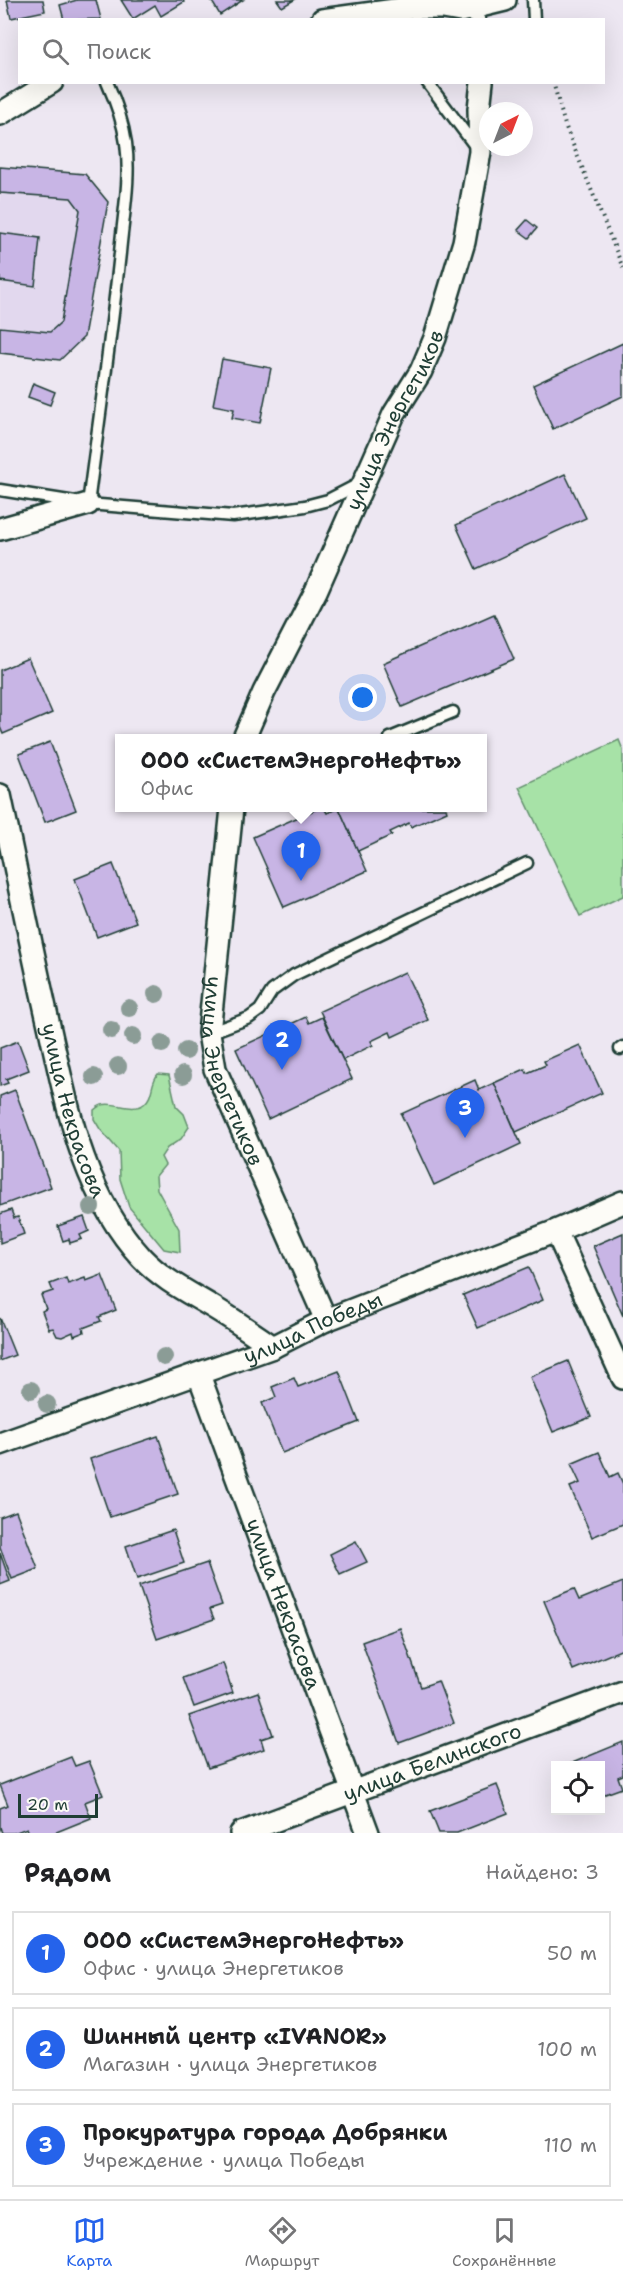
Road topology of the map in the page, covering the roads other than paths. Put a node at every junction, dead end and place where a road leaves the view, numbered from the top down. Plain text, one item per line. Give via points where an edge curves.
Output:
1 (505, 0) edge
2 (533, 0) edge
3 (408, 4) edge
4 (387, 15) edge
5 (462, 15) edge
6 (348, 18) edge
7 (534, 18) edge
8 (49, 84) edge
9 (108, 84) edge
10 (429, 84) edge
11 (482, 84) edge
12 (480, 102) edge
13 (0, 114) edge
14 (479, 114) edge
15 (479, 138) edge
16 (479, 151) edge
17 (479, 156) edge
18 (365, 480) junction
19 (0, 490) edge
20 (88, 504) junction
21 (0, 529) edge
22 (453, 712) dead end
23 (246, 734) edge
24 (400, 734) edge
25 (0, 795) edge
26 (231, 812) edge
27 (527, 864) dead end
28 (209, 1033) junction
29 (623, 1202) edge
30 (556, 1231) junction
31 (326, 1320) junction
32 (273, 1347) junction
33 (198, 1375) junction
34 (623, 1378) edge
35 (0, 1444) edge
36 (623, 1692) edge
37 (351, 1792) junction
38 (242, 1833) edge
39 (368, 1833) edge

1 - 5 street
2 - 7 lane
3 - 4 street
3 - 5 street via 443,8
4 - 6 street
8 - 13 street
9 - 20 lane via 122,122 128,172
10 - 16 lane
11 - 12 street, улица Энергетиков
14 - 15 street, улица Энергетиков
17 - 18 street, улица Энергетиков via 464,242 435,338 421,371 394,414
18 - 20 lane via 305,506 233,516
18 - 23 street, улица Энергетиков
19 - 20 lane
20 - 21 street
22 - 24 lane
25 - 32 street, улица Некрасова via 73,1127 100,1196 113,1221 159,1275
26 - 28 street, улица Энергетиков
27 - 28 lane via 294,975 272,991 260,1010 249,1018
28 - 31 street, улица Энергетиков via 215,1069
29 - 30 street, улица Победы
30 - 31 street, улица Победы
30 - 34 street
31 - 32 street, улица Победы
32 - 33 street, улица Победы
33 - 35 street, улица Победы
33 - 37 street, улица Некрасова
36 - 37 street, улица Белинского
37 - 38 street, улица Белинского
37 - 39 street, улица Некрасова

